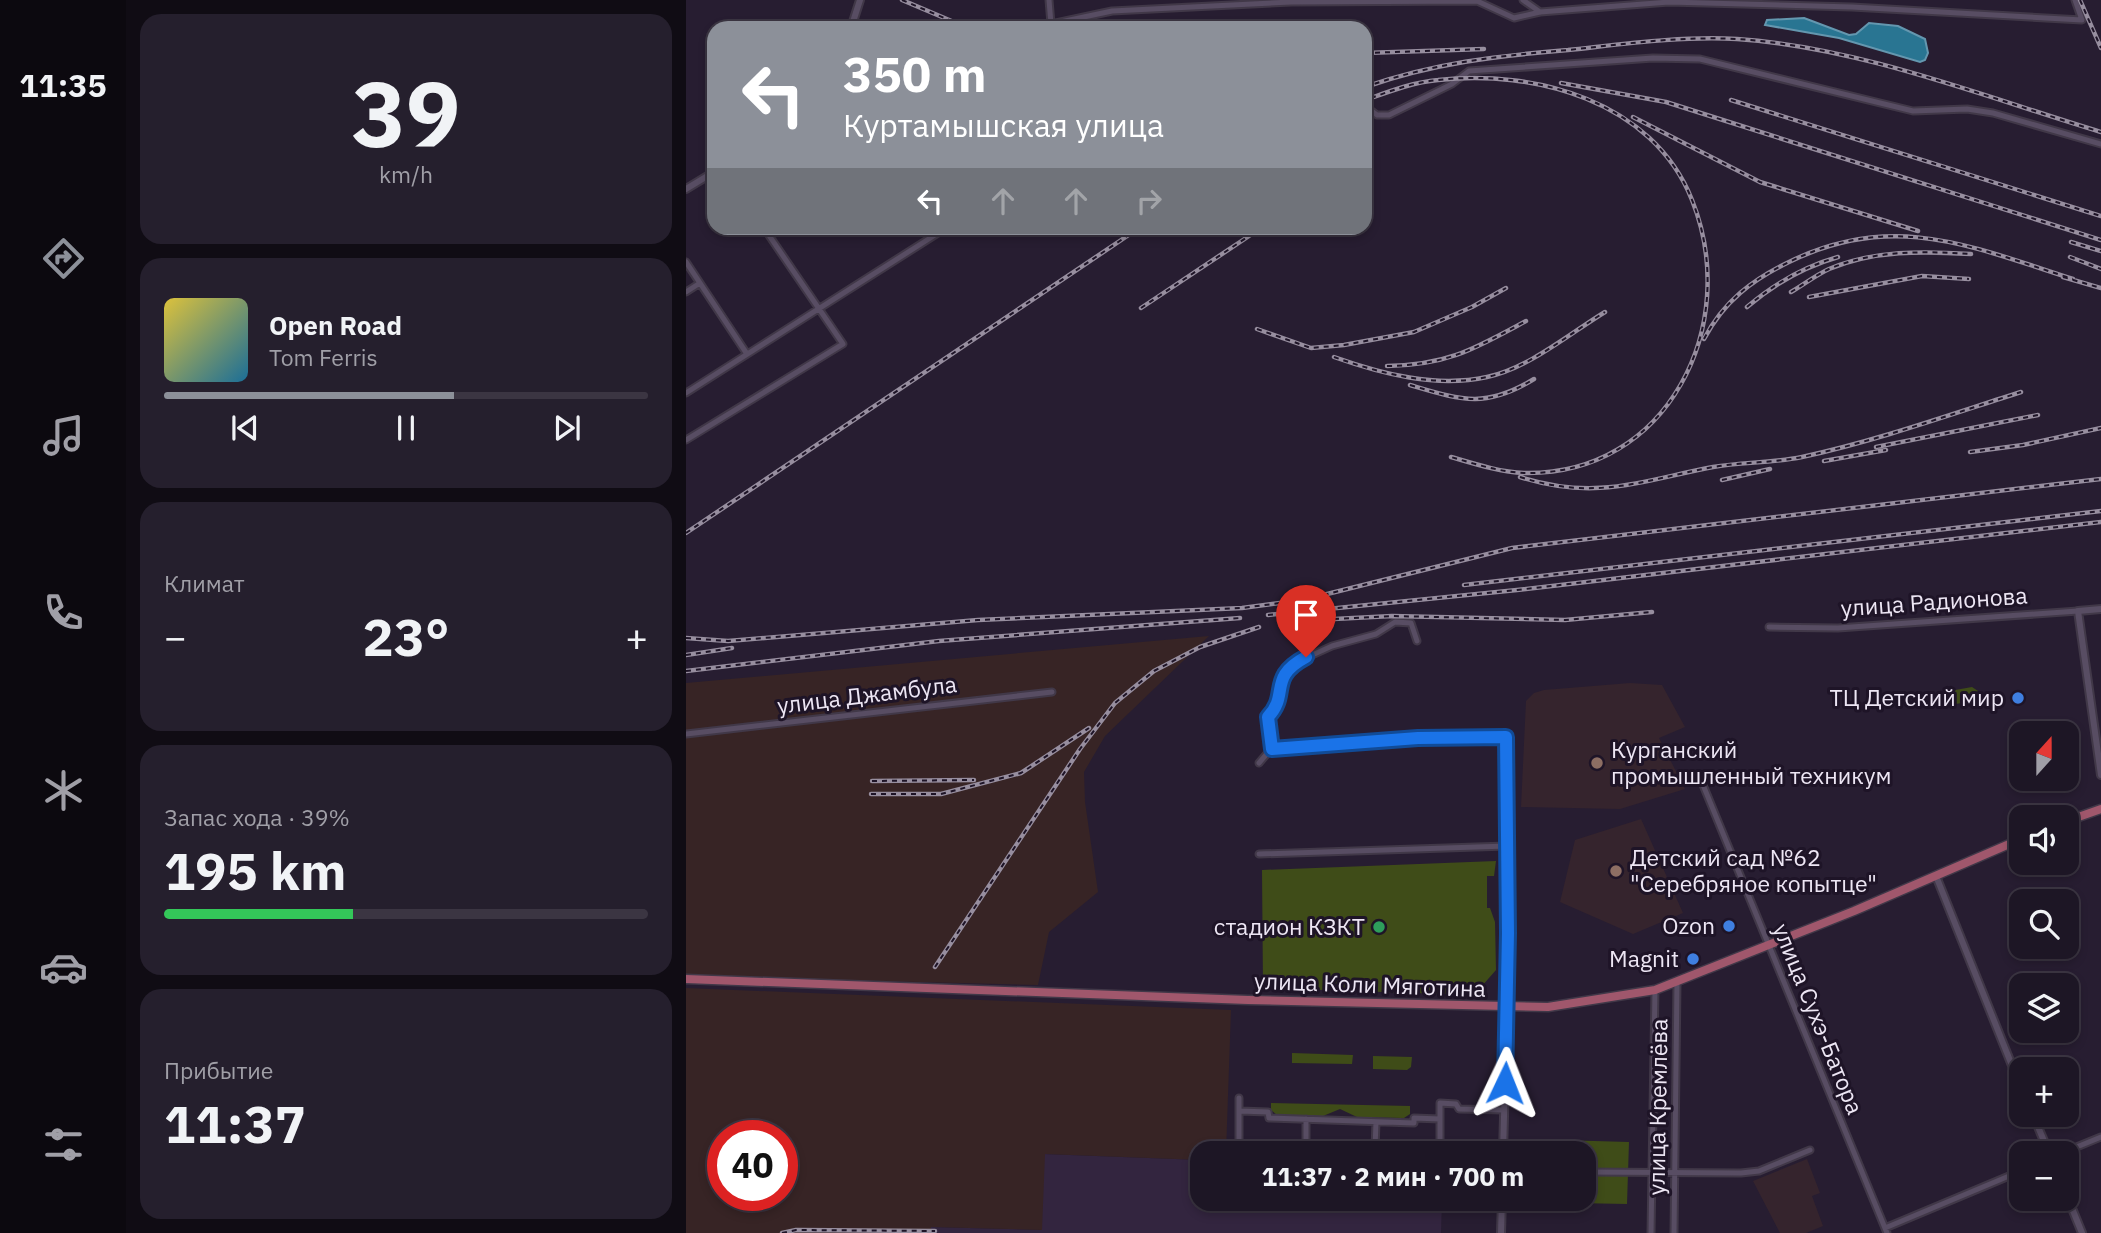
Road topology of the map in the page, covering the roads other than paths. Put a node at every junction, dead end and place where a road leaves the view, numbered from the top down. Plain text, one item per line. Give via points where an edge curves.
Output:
1 (860, 0) edge
2 (1049, 0) edge
3 (1523, 0) edge
4 (2075, 0) edge
5 (1291, 1) edge
6 (1669, 1) edge
7 (1540, 12) junction
8 (854, 21) edge
9 (1051, 21) edge
10 (1065, 21) edge
11 (1372, 112) edge
12 (2101, 144) edge
13 (707, 176) edge
14 (686, 190) edge
15 (935, 235) edge
16 (770, 236) edge
17 (686, 262) edge
18 (700, 283) junction
19 (686, 292) edge
20 (819, 309) junction
21 (747, 354) junction
22 (686, 393) edge
23 (686, 440) edge
24 (2101, 609) edge
25 (2078, 611) junction
26 (1769, 627) dead end
27 (1417, 641) dead end
28 (1052, 692) dead end
29 (686, 734) edge
30 (1272, 749) junction
31 (1259, 763) dead end
32 (2101, 775) edge
33 (1701, 780) dead end
34 (2101, 809) edge
35 (2079, 817) edge
36 (2009, 844) edge
37 (1507, 846) junction
38 (1259, 854) dead end
39 (1936, 876) junction
40 (1768, 944) junction
41 (686, 979) edge
42 (1677, 982) junction
43 (1655, 989) junction
44 (1507, 1008) junction
45 (2009, 1058) edge
46 (1239, 1098) dead end
47 (1504, 1110) junction
48 (1240, 1111) junction
49 (1306, 1119) junction
50 (1440, 1119) junction
51 (1376, 1122) junction
52 (2101, 1137) edge
53 (1239, 1141) edge
54 (1306, 1141) edge
55 (1375, 1141) edge
56 (1440, 1141) edge
57 (1503, 1141) edge
58 (2079, 1146) edge
59 (1810, 1150) dead end
60 (1596, 1172) edge
61 (1651, 1172) junction
62 (1676, 1173) junction
63 (2009, 1176) edge
64 (1502, 1211) edge
65 (2073, 1211) edge
66 (1886, 1231) edge
67 (1501, 1233) edge
68 (1651, 1233) edge
69 (1674, 1233) edge
70 (2082, 1233) edge

1 - 8 street
2 - 9 street
3 - 7 street
4 - 6 street via 2081,20
5 - 7 street via 1477,1 1514,18
5 - 10 street via 1112,11
6 - 7 street
11 - 12 street via 1389,115 1452,85 1469,71 1700,59 1913,111 1993,113
13 - 14 street
15 - 20 street
16 - 20 street
17 - 18 street
18 - 19 street
18 - 21 street
20 - 21 street
20 - 23 street via 843,344
21 - 22 street
24 - 25 street, улица Радионова
25 - 26 street, улица Радионова via 1838,628
25 - 32 street
27 - 30 street via 1411,623 1395,622 1376,634 1332,646 1288,666 1268,717
28 - 29 street, улица Джамбула
30 - 31 street
30 - 37 street via 1418,738 1506,737
33 - 40 street, улица Сухэ-Батора
34 - 35 main road
36 - 39 main road, улица Коли Мяготина
37 - 38 street
37 - 44 street
39 - 40 main road, улица Коли Мяготина
39 - 45 street
40 - 42 main road, улица Коли Мяготина
40 - 66 street, улица Сухэ-Батора
41 - 44 main road, улица Коли Мяготина
42 - 43 main road, улица Коли Мяготина
42 - 62 street, улица Кремлёва
43 - 44 main road, улица Коли Мяготина via 1582,1003
43 - 61 street, улица Кремлёва
44 - 47 street
46 - 48 street
47 - 50 street via 1459,1109 1456,1104 1440,1103
47 - 57 street
48 - 49 street
48 - 53 street
49 - 51 street
49 - 54 street
50 - 51 street
50 - 56 street
51 - 55 street
52 - 58 street
59 - 62 street via 1759,1171
60 - 61 street
61 - 62 street
61 - 68 street, улица Кремлёва
62 - 69 street, улица Кремлёва
63 - 66 street
64 - 67 street
65 - 70 street

